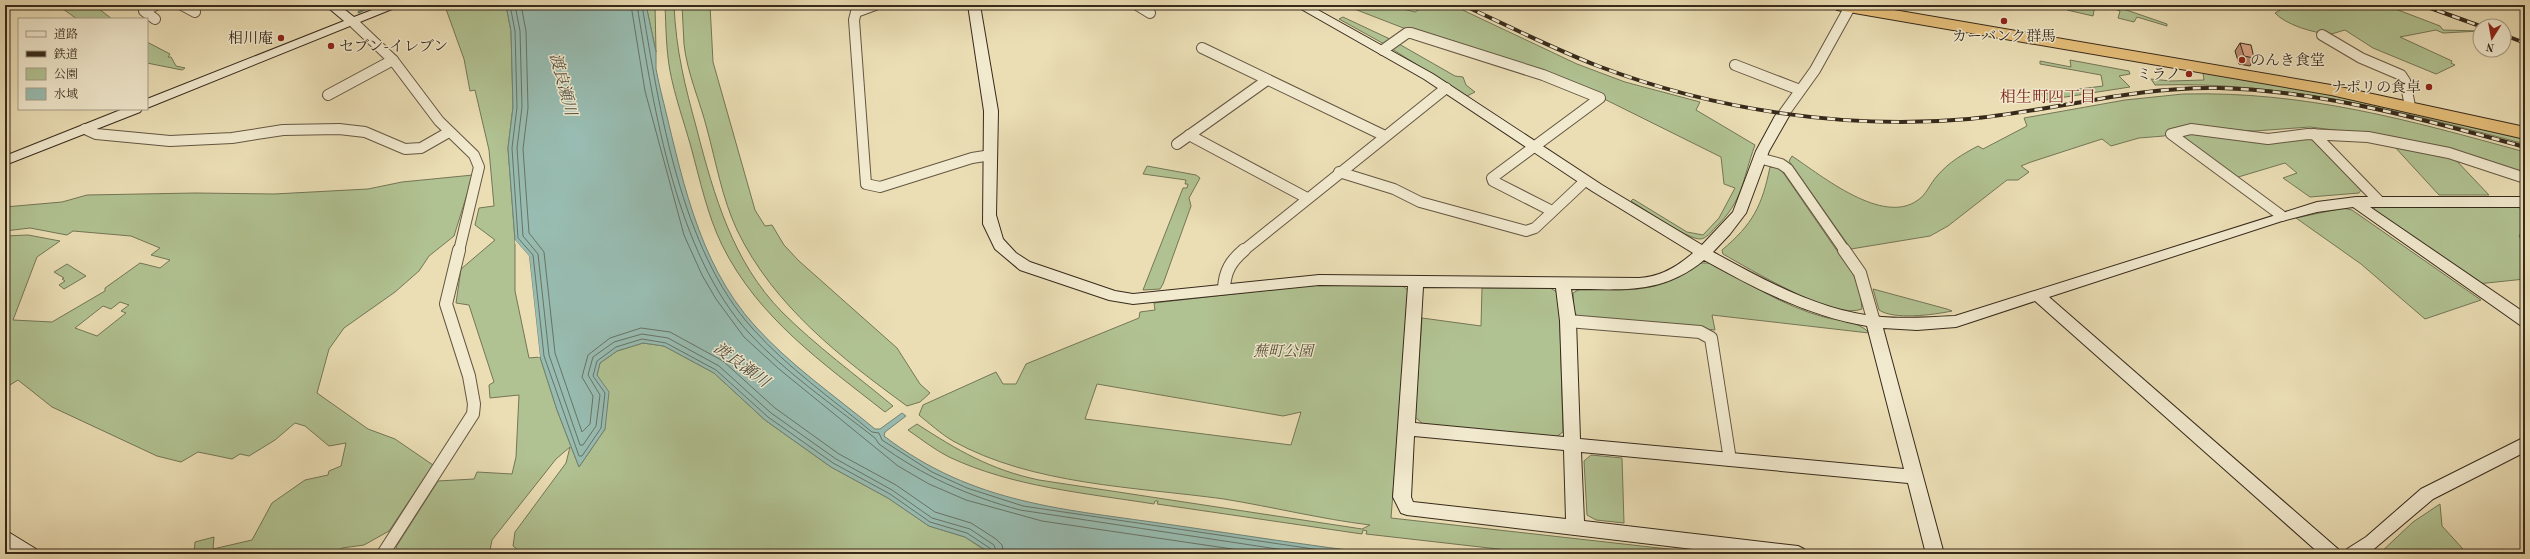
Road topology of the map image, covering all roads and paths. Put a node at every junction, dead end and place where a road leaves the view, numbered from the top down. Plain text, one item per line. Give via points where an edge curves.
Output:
1 (156, 5) edge
2 (182, 5) edge
3 (331, 5) edge
4 (396, 5) edge
5 (875, 5) edge
6 (974, 5) edge
7 (1137, 5) edge
8 (1300, 5) edge
9 (1846, 6) edge
10 (195, 12) dead end
11 (1150, 13) dead end
12 (156, 19) dead end
13 (353, 22) junction
14 (2322, 35) dead end
15 (1202, 48) dead end
16 (1383, 50) junction
17 (393, 60) junction
18 (1735, 65) dead end
19 (1267, 80) junction
20 (1446, 88) junction
21 (1800, 90) junction
22 (328, 95) dead end
23 (148, 104) edge
24 (2410, 106) junction
25 (132, 110) edge
26 (1782, 116) joint
27 (85, 129) junction
28 (449, 132) junction
29 (2525, 133) edge
30 (2314, 134) junction
31 (1189, 135) junction
32 (1385, 136) junction
33 (1176, 144) dead end
34 (1533, 147) junction
35 (991, 155) junction
36 (1759, 158) junction
37 (5, 161) edge
38 (1339, 172) junction
39 (2525, 178) edge
40 (1585, 182) junction
41 (1307, 198) junction
42 (2356, 202) junction
43 (2379, 202) junction
44 (2525, 202) edge
45 (1552, 211) junction
46 (2282, 216) junction
47 (1702, 252) junction
48 (1416, 282) junction
49 (1563, 284) junction
50 (1224, 288) junction
51 (2038, 295) junction
52 (1568, 321) junction
53 (2525, 321) edge
54 (1874, 322) junction
55 (1406, 429) junction
56 (1572, 444) junction
57 (2525, 444) edge
58 (1730, 460) junction
59 (1915, 477) junction
60 (1575, 527) junction
61 (5, 538) edge
62 (30, 554) edge
63 (384, 554) edge
64 (1798, 554) edge
65 (1935, 554) edge
66 (2332, 554) edge
67 (2353, 554) edge

1 - 12 street via 144,11
2 - 10 street
3 - 13 street
4 - 13 street
5 - 35 street via 856,12 854,20 866,184 876,188 886,186 972,158
6 - 35 street via 991,106
7 - 11 street
8 - 16 street
9 - 21 street via 1821,61
9 - 24 highway
13 - 17 street
13 - 23 street
14 - 24 street via 2361,58 2401,75
15 - 19 street
16 - 20 street
16 - 34 street via 1406,33 1411,33 1543,75 1600,98
17 - 22 street
17 - 28 street
18 - 21 street
19 - 31 street
19 - 32 street
20 - 32 street
20 - 34 street
21 - 26 street
24 - 29 highway
25 - 27 street
26 - 36 street
27 - 28 street via 96,134 170,141 232,138 283,130 339,129 365,132 405,149 420,148
27 - 37 street
28 - 63 street via 474,155 479,167 446,304 473,390 474,408 465,429
30 - 39 street via 2379,140 2439,150 2490,164
30 - 43 street
30 - 46 street via 2269,139 2204,130 2171,134
31 - 33 street
31 - 41 street
32 - 38 street
34 - 40 street
34 - 45 street via 1492,178 1493,181
35 - 50 street via 991,232 1003,251 1018,262 1051,276 1128,299
36 - 47 street via 1749,193 1738,215
36 - 54 street via 1781,164 1788,169 1842,244 1863,280
38 - 41 street
38 - 45 street via 1394,189 1420,202 1526,231 1535,228
40 - 45 street
40 - 47 street
41 - 50 street via 1235,257 1225,273
42 - 43 street
42 - 46 street via 2322,206
42 - 53 street
43 - 44 street
46 - 51 street
47 - 49 street via 1672,275 1652,282
47 - 54 street via 1794,302 1840,316
48 - 49 street
48 - 50 street via 1319,280
48 - 55 street
49 - 52 street
51 - 54 street via 1956,321 1914,325
51 - 66 street
52 - 56 street
52 - 58 street via 1700,332 1712,338
54 - 59 street
55 - 56 street
55 - 60 street via 1402,497 1407,508
56 - 58 street
56 - 60 street
57 - 67 street via 2427,494 2372,542
58 - 59 street
59 - 65 street
60 - 64 street
61 - 62 street

